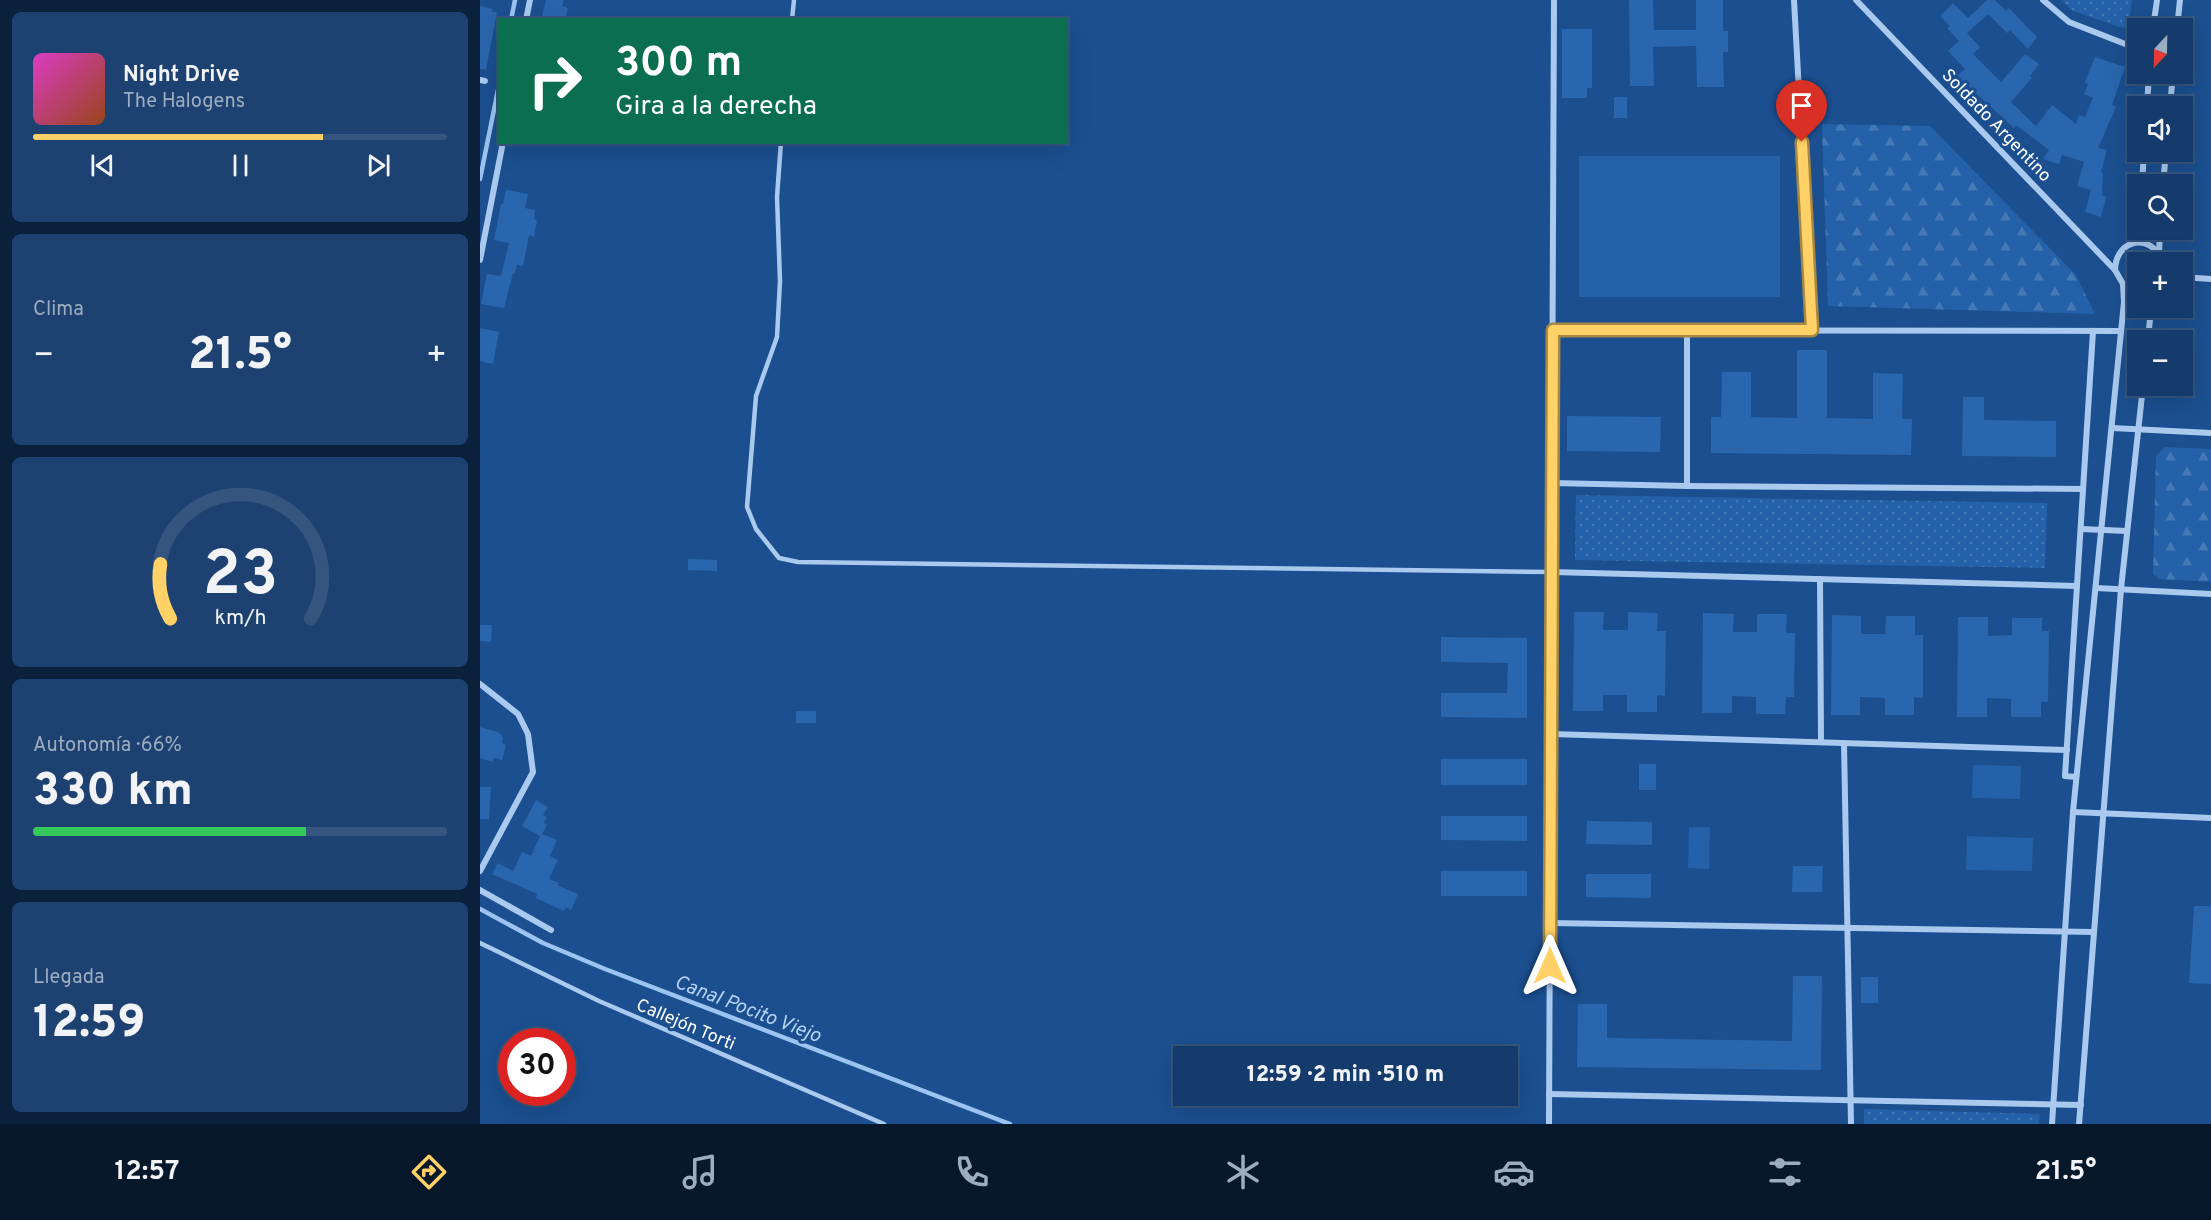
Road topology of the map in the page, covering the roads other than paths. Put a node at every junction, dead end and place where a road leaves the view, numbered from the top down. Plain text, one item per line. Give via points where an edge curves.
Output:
1 (530, 0) edge
2 (794, 0) edge
3 (1554, 0) edge
4 (1794, 0) edge
5 (1856, 0) edge
6 (2043, 0) edge
7 (2157, 0) edge
8 (2180, 0) edge
9 (526, 18) edge
10 (792, 18) edge
11 (2155, 18) edge
12 (2178, 18) edge
13 (2127, 45) edge
14 (503, 144) edge
15 (781, 144) edge
16 (2133, 240) edge
17 (2131, 244) junction
18 (2156, 252) edge
19 (480, 260) edge
20 (2115, 270) junction
21 (2193, 278) edge
22 (2211, 279) edge
23 (2123, 284) junction
24 (2127, 286) edge
25 (1553, 330) junction
26 (1687, 330) junction
27 (1812, 330) junction
28 (2093, 331) junction
29 (2121, 331) junction
30 (2142, 396) edge
31 (2112, 428) junction
32 (2138, 429) junction
33 (2211, 433) edge
34 (1552, 483) junction
35 (1687, 486) junction
36 (2083, 489) junction
37 (2081, 529) junction
38 (2101, 530) junction
39 (2127, 531) junction
40 (1552, 572) junction
41 (1820, 579) junction
42 (2077, 586) junction
43 (2096, 588) junction
44 (2121, 589) junction
45 (2211, 594) edge
46 (480, 684) edge
47 (1551, 734) junction
48 (1821, 742) junction
49 (1844, 743) junction
50 (2067, 750) junction
51 (2076, 777) junction
52 (2073, 812) junction
53 (2103, 813) junction
54 (2211, 818) edge
55 (480, 871) edge
56 (480, 890) edge
57 (1550, 923) junction
58 (1847, 928) junction
59 (551, 930) dead end
60 (2065, 932) junction
61 (2093, 932) junction
62 (480, 943) edge
63 (1549, 1094) junction
64 (1851, 1100) junction
65 (2054, 1104) junction
66 (2081, 1105) junction
67 (884, 1124) edge
68 (1549, 1124) edge
69 (1851, 1124) edge
70 (2052, 1124) edge
71 (2079, 1124) edge

1 - 9 street
2 - 10 lane
3 - 25 street
4 - 27 street
5 - 20 street, Soldado Argentino
6 - 13 street via 2068,22
7 - 11 street
8 - 12 street
14 - 19 street
15 - 40 lane via 777,338 756,396 747,507 756,529 779,558 798,562
16 - 17 street
17 - 18 street via 2147,244
17 - 20 street via 2118,254
20 - 23 street, Soldado Argentino
21 - 22 street
23 - 24 street
23 - 29 street
25 - 26 street
25 - 34 street
26 - 27 street
26 - 35 street
27 - 28 street
28 - 29 street
28 - 36 street
29 - 31 street
30 - 32 street
31 - 32 street
31 - 38 street
32 - 33 street
32 - 39 street
34 - 35 street
34 - 40 street
35 - 36 street
36 - 37 street
37 - 38 street
37 - 42 street
38 - 39 street
38 - 43 street
39 - 44 street
40 - 41 street
40 - 47 street
41 - 42 street
41 - 48 street
42 - 50 street
43 - 44 street
43 - 51 street
44 - 45 street
44 - 53 street
46 - 55 street via 518,714 528,734 533,772
47 - 48 street
47 - 57 street
48 - 49 street
49 - 50 street
49 - 58 street
50 - 51 street via 2065,776
51 - 52 street
52 - 53 street
52 - 60 street
53 - 54 street
53 - 61 street
56 - 59 street
57 - 58 street
57 - 63 street
58 - 60 street
58 - 64 street
60 - 61 street
60 - 65 street
61 - 66 street
62 - 67 lane, Callejón Torti via 599,1001
63 - 64 street
63 - 68 street
64 - 65 street
64 - 69 street
65 - 66 street
65 - 70 street
66 - 71 street

